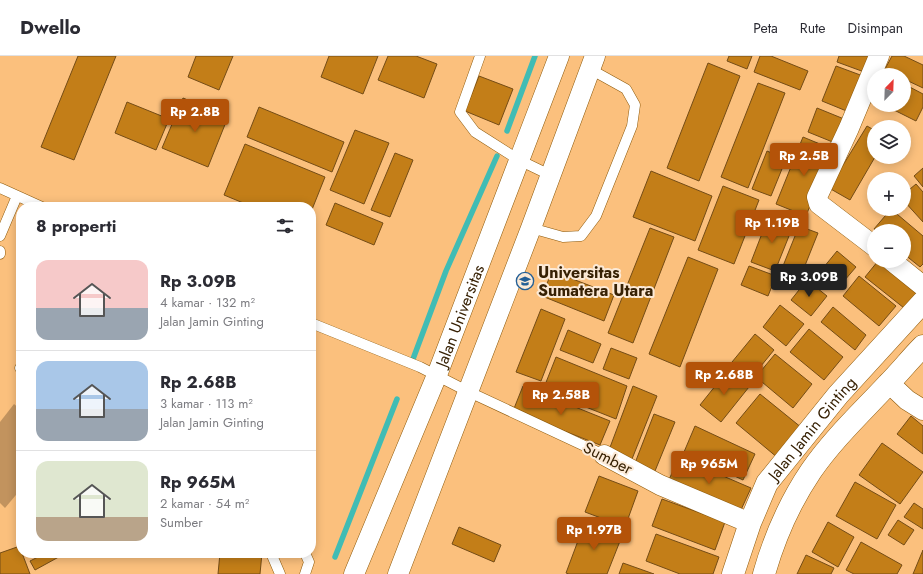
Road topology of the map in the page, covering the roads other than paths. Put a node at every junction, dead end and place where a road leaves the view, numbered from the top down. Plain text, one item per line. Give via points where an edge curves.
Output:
1 (480, 56) edge
2 (559, 56) edge
3 (879, 56) edge
4 (593, 62) edge
5 (519, 160) junction
6 (550, 175) junction
7 (0, 188) edge
8 (17, 196) junction
9 (31, 202) edge
10 (531, 228) junction
11 (0, 236) edge
12 (867, 241) edge
13 (0, 251) edge
14 (0, 254) edge
15 (901, 268) edge
16 (923, 286) edge
17 (923, 302) edge
18 (316, 325) edge
19 (923, 346) edge
20 (436, 375) junction
21 (889, 384) junction
22 (468, 391) junction
23 (923, 410) edge
24 (604, 455) joint
25 (750, 523) junction
26 (273, 558) edge
27 (307, 558) edge
28 (280, 574) edge
29 (305, 574) edge
30 (354, 574) edge
31 (398, 574) edge
32 (733, 574) edge
33 (764, 574) edge

1 - 5 lane via 460,112 475,132
2 - 5 street, Jalan Universitas
3 - 12 street via 850,128 817,197 819,204
4 - 6 street
4 - 10 lane via 626,89 635,105 632,126 596,216 581,236 563,238
5 - 6 lane
5 - 20 street, Jalan Universitas
6 - 10 street
7 - 8 lane
8 - 9 lane
8 - 11 lane
10 - 22 street
13 - 14 lane
15 - 16 street
17 - 25 main road, Jalan Jamin Ginting via 838,395 768,483
18 - 20 lane, Sumber
19 - 21 main road, Jalan Jamin Ginting
20 - 22 lane, Sumber
20 - 30 street, Jalan Universitas
21 - 23 street
21 - 33 main road, Jalan Jamin Ginting via 844,429 811,472 791,506
22 - 24 lane, Sumber
22 - 31 street
24 - 25 street, Sumber via 660,484
25 - 32 main road, Jalan Jamin Ginting
26 - 28 lane
27 - 29 lane via 309,562

